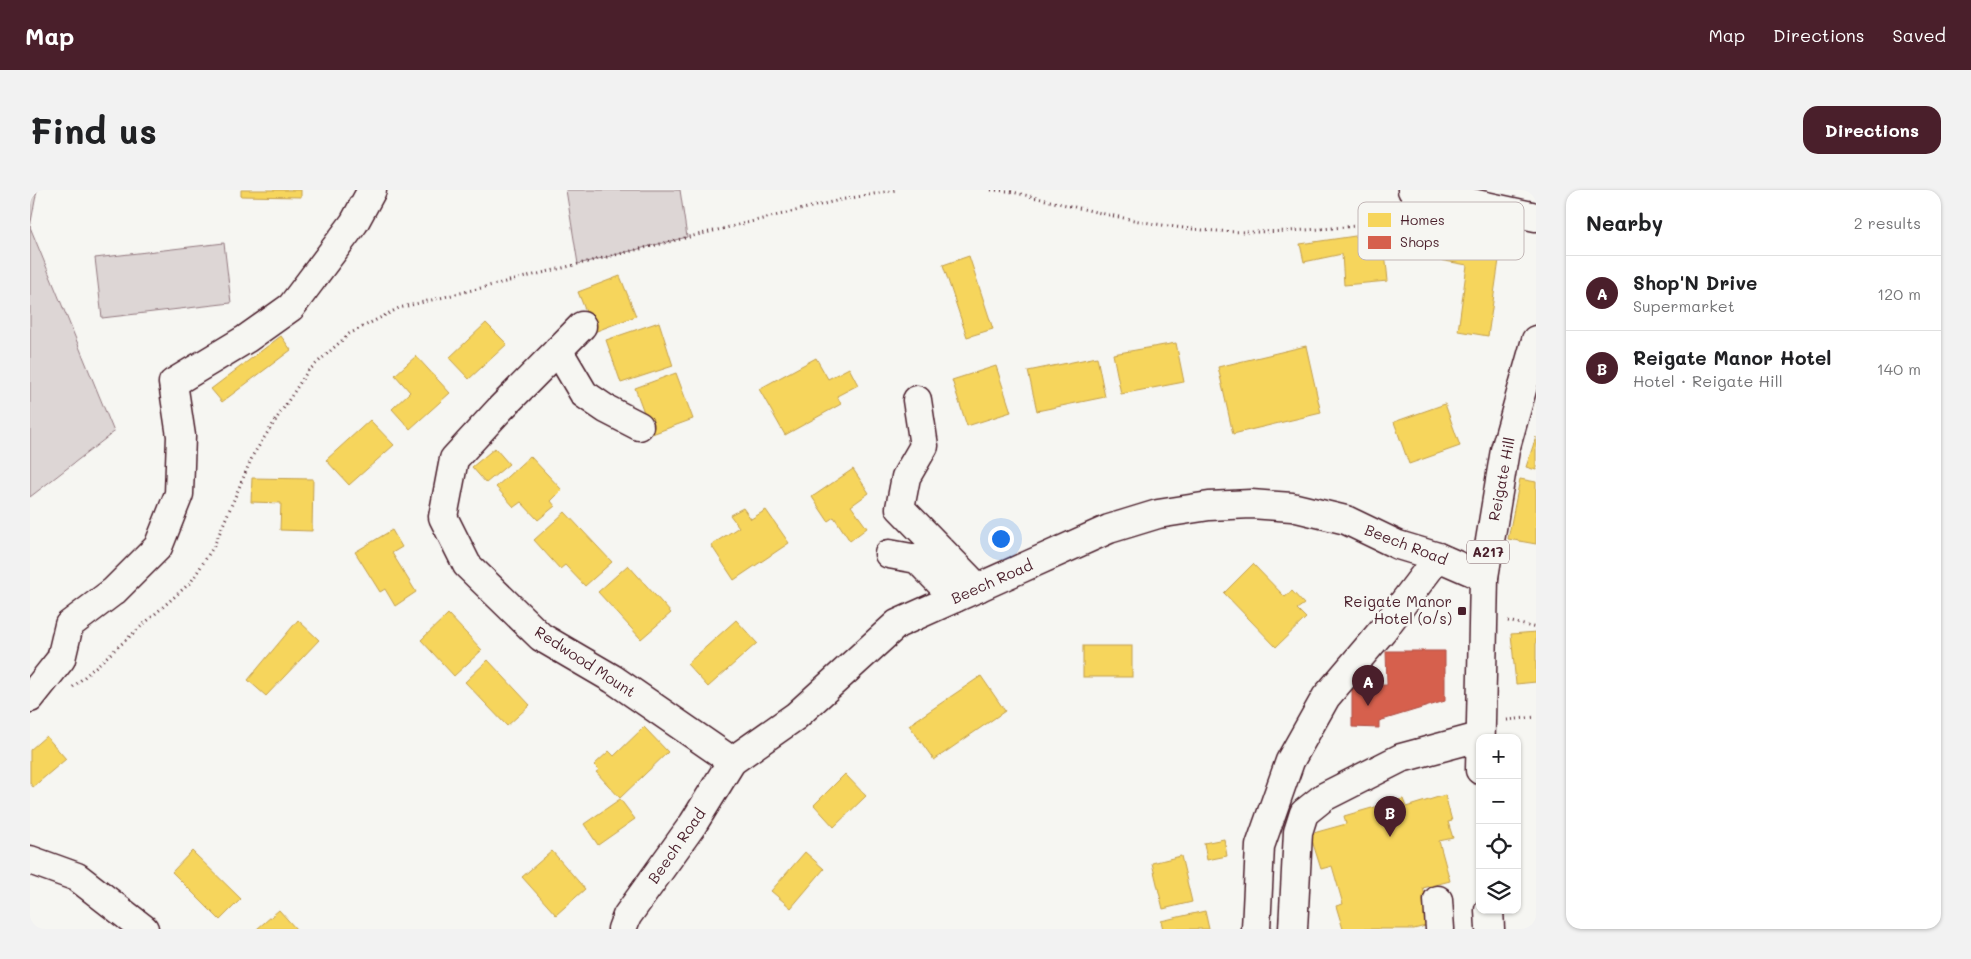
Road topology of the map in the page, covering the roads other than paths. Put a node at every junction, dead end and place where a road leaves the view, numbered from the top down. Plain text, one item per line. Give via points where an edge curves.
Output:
1 (372, 190) edge
2 (1412, 190) edge
3 (1467, 202) edge
4 (582, 326) dead end
5 (1536, 340) edge
6 (558, 350) junction
7 (917, 400) dead end
8 (639, 426) dead end
9 (889, 554) dead end
10 (1438, 557) junction
11 (1484, 577) junction
12 (966, 593) junction
13 (30, 698) edge
14 (1479, 734) edge
15 (1476, 738) edge
16 (732, 761) junction
17 (30, 860) edge
18 (1438, 900) dead end
19 (1489, 914) edge
20 (144, 929) edge
21 (622, 929) edge
22 (1256, 929) edge
23 (1294, 929) edge
24 (1440, 929) edge
25 (1490, 929) edge

1 - 13 street via 354,223 292,307 172,383 181,436 179,494 158,547 114,591 69,625 62,659
2 - 3 street
4 - 6 street, Redwood Mount
5 - 11 street, Reigate Hill / A217 via 1505,450
6 - 8 street via 584,394
6 - 16 street, Redwood Mount via 454,459 443,517 467,565 541,638 613,679
7 - 12 street via 924,446 906,477 900,508
9 - 12 street via 916,558
10 - 11 street, Beech Road
10 - 12 street, Beech Road via 1398,545 1346,520 1292,507 1251,504 1209,506 1158,514 1109,529
10 - 22 street via 1326,697 1290,761 1260,846
11 - 14 street, Reigate Hill / A217
12 - 16 street, Beech Road via 897,624 796,716
15 - 23 street via 1401,758 1308,808 1298,832
16 - 21 street, Beech Road via 627,916
17 - 20 street via 77,877
18 - 24 street
19 - 25 street

